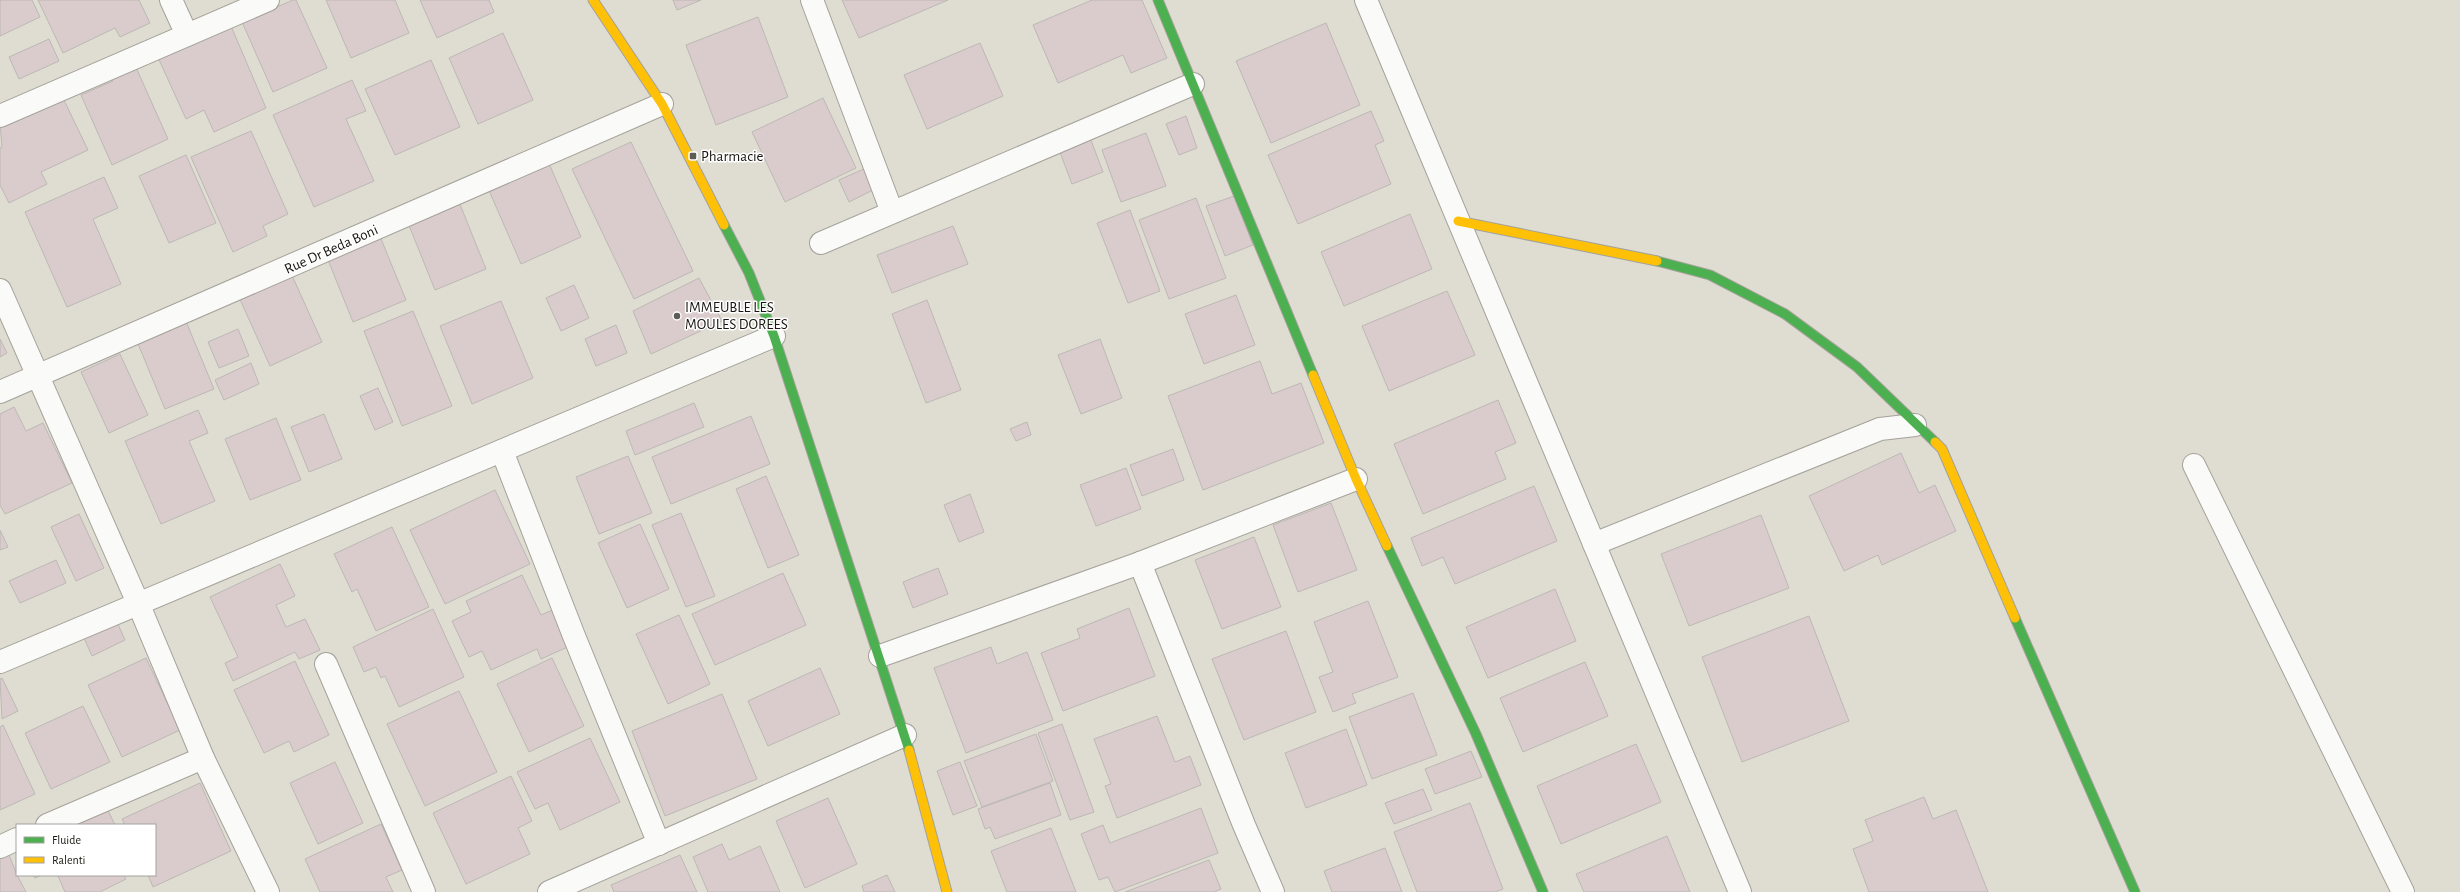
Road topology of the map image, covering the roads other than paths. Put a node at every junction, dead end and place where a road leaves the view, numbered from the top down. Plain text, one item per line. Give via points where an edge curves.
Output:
1 (171, 0) edge
2 (268, 0) edge
3 (593, 0) edge
4 (812, 0) edge
5 (1158, 0) edge
6 (1366, 0) edge
7 (187, 36) junction
8 (1193, 84) junction
9 (662, 104) junction
10 (0, 116) edge
11 (892, 212) junction
12 (1458, 221) junction
13 (821, 243) dead end
14 (0, 290) edge
15 (774, 336) junction
16 (38, 377) junction
17 (0, 392) edge
18 (1915, 425) junction
19 (502, 451) junction
20 (2194, 465) dead end
21 (1356, 479) junction
22 (1594, 544) junction
23 (1140, 563) junction
24 (138, 603) junction
25 (880, 656) junction
26 (0, 662) edge
27 (326, 664) dead end
28 (905, 735) junction
29 (203, 758) junction
30 (49, 824) edge
31 (16, 839) edge
32 (659, 844) junction
33 (0, 847) edge
34 (268, 892) edge
35 (424, 892) edge
36 (549, 892) edge
37 (947, 892) edge
38 (1273, 892) edge
39 (1543, 892) edge
40 (1740, 892) edge
41 (2135, 892) edge
42 (2403, 892) edge

1 - 7 street
2 - 7 street
3 - 9 street
4 - 11 street
5 - 8 street
6 - 12 street
7 - 10 street
8 - 11 street
8 - 21 street
9 - 15 street via 749,273
9 - 16 street, Rue Dr Beda Boni
11 - 13 street
12 - 18 street via 1636,256 1710,275 1785,314 1857,367
12 - 22 street
14 - 16 street
15 - 19 street
15 - 25 street
16 - 17 street, Rue Dr Beda Boni
16 - 24 street
18 - 22 street via 1880,429
18 - 41 street via 1942,449
19 - 24 street
19 - 32 street
20 - 42 street
21 - 23 street
21 - 39 street via 1476,734
22 - 40 street
23 - 25 street
23 - 38 street
24 - 26 street
24 - 29 street
25 - 28 street
27 - 35 street
28 - 32 street
28 - 37 street
29 - 30 street
29 - 34 street
31 - 33 street
32 - 36 street

